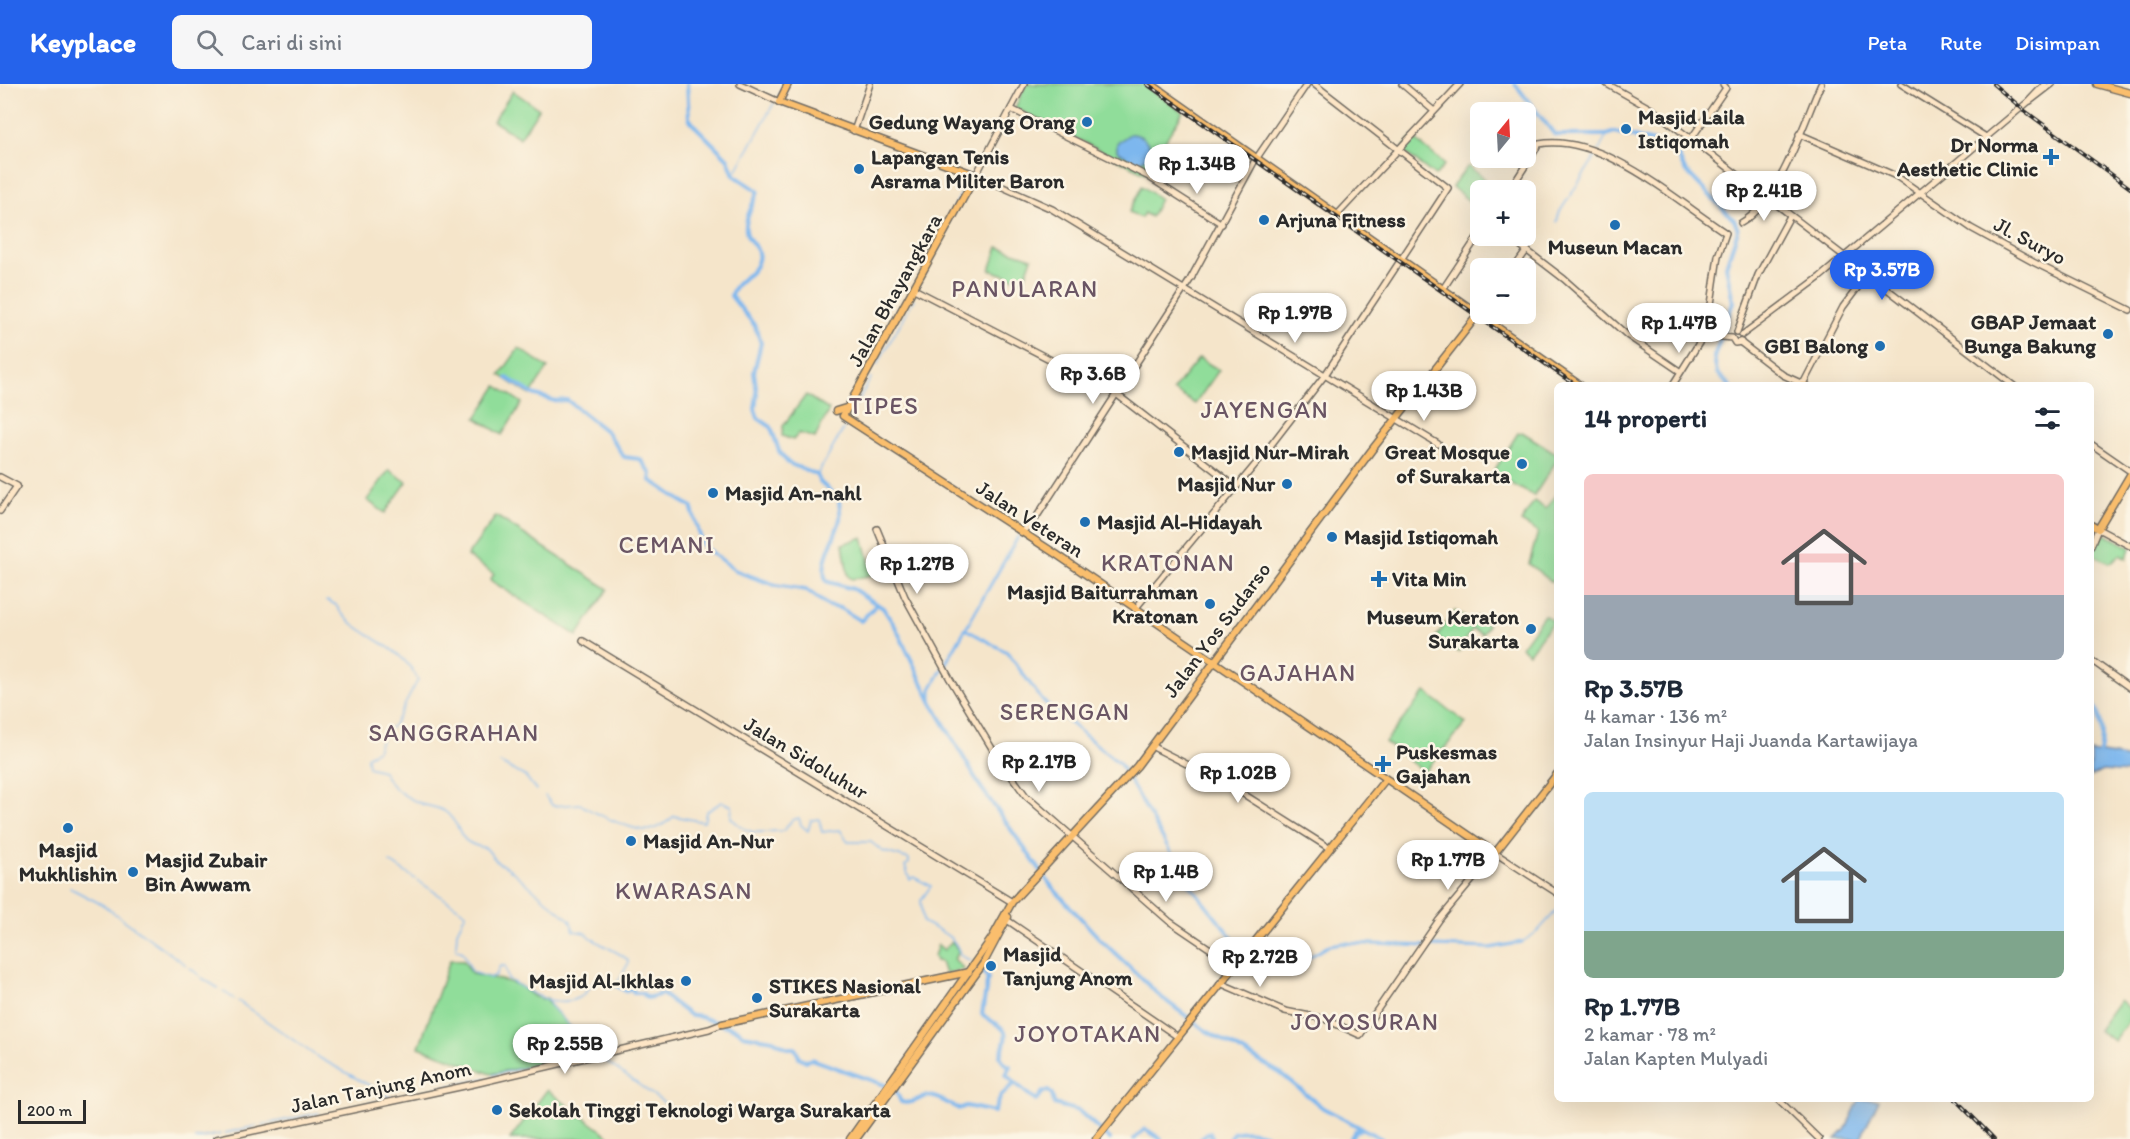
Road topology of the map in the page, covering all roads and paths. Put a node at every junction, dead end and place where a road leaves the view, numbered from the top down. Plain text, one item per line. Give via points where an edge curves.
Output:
1 (740, 84) edge
2 (788, 84) edge
3 (870, 84) edge
4 (1024, 84) edge
5 (1151, 84) edge
6 (1307, 84) edge
7 (1314, 84) edge
8 (1402, 84) edge
9 (1460, 84) edge
10 (1607, 84) edge
11 (1821, 84) edge
12 (1901, 84) edge
13 (2045, 84) edge
14 (2052, 84) edge
15 (2097, 84) edge
16 (2112, 84) edge
17 (1725, 86) edge
18 (2130, 91) edge
19 (2040, 92) junction
20 (779, 102) junction
21 (1011, 109) junction
22 (1434, 111) junction
23 (854, 130) junction
24 (1799, 134) junction
25 (1986, 137) junction
26 (1691, 139) junction
27 (1398, 149) junction
28 (1257, 158) junction
29 (976, 176) junction
30 (1516, 180) edge
31 (1920, 193) junction
32 (1766, 199) junction
33 (1337, 215) junction
34 (1790, 216) junction
35 (1220, 223) junction
36 (1741, 223) dead end
37 (1471, 246) edge
38 (1522, 246) edge
39 (1527, 250) junction
40 (1843, 257) junction
41 (1521, 258) edge
42 (1402, 261) junction
43 (1867, 275) junction
44 (914, 289) junction
45 (1443, 289) junction
46 (1184, 291) junction
47 (1470, 308) edge
48 (2130, 310) edge
49 (1709, 318) dead end
50 (1473, 324) edge
51 (1493, 324) edge
52 (1705, 334) junction
53 (1736, 335) junction
54 (1678, 370) junction
55 (1325, 375) junction
56 (1575, 382) edge
57 (1672, 382) edge
58 (1673, 382) edge
59 (1798, 382) edge
60 (1806, 382) edge
61 (2009, 382) edge
62 (1115, 393) junction
63 (849, 407) junction
64 (836, 411) dead end
65 (843, 416) joint
66 (1397, 419) junction
67 (1438, 444) dead end
68 (2094, 446) edge
69 (2130, 473) edge
70 (0, 477) edge
71 (1236, 488) junction
72 (0, 511) edge
73 (1032, 524) junction
74 (2094, 527) edge
75 (877, 529) dead end
76 (2098, 529) junction
77 (1021, 532) junction
78 (1031, 538) junction
79 (2094, 539) edge
80 (2130, 546) edge
81 (1135, 609) junction
82 (583, 641) dead end
83 (2094, 662) edge
84 (1215, 664) junction
85 (2130, 688) edge
86 (1178, 714) junction
87 (1155, 748) junction
88 (1130, 778) junction
89 (1554, 778) edge
90 (1385, 780) junction
91 (1076, 838) junction
92 (1329, 848) junction
93 (1495, 853) junction
94 (1039, 876) junction
95 (1554, 891) edge
96 (1012, 902) junction
97 (1007, 920) junction
98 (1234, 965) junction
99 (976, 968) junction
100 (1220, 983) junction
101 (720, 1025) joint
102 (1178, 1037) junction
103 (1781, 1102) edge
104 (877, 1105) junction
105 (1099, 1135) edge
106 (216, 1139) edge
107 (850, 1139) edge
108 (856, 1139) edge
109 (1819, 1139) edge

1 - 20 main road
2 - 20 main road
3 - 23 main road
4 - 21 main road, Jalan Bhayangkara
5 - 28 main road
6 - 28 main road
7 - 27 main road
8 - 22 main road
9 - 22 main road
10 - 26 main road via 1644,104
11 - 24 main road
12 - 25 main road
13 - 19 main road
14 - 19 main road
15 - 18 main road
16 - 18 main road
17 - 26 main road
19 - 25 main road
20 - 23 main road
21 - 29 main road, Jalan Bhayangkara
21 - 35 main road via 1147,176
22 - 27 main road
23 - 29 main road
24 - 31 main road, Jl. Suryo via 1890,173
24 - 32 main road
25 - 31 main road
26 - 32 main road
27 - 33 main road
27 - 42 main road via 1448,188
28 - 33 main road
28 - 35 main road
29 - 44 main road, Jalan Bhayangkara
29 - 46 main road via 1052,209
30 - 49 main road via 1539,144 1564,142 1614,159 1726,233 1718,256
31 - 40 main road
31 - 48 main road, Jl. Suryo via 1971,228
32 - 34 main road
32 - 36 main road via 1754,215
33 - 42 main road
34 - 40 main road
34 - 53 main road via 1763,263
35 - 46 main road
37 - 45 main road
38 - 39 main road
39 - 41 main road
39 - 54 main road via 1628,336
40 - 43 main road
40 - 53 main road
42 - 45 main road
42 - 55 main road
43 - 60 main road via 1843,307
43 - 61 main road
44 - 62 main road
44 - 63 main road, Jalan Bhayangkara
45 - 47 main road
46 - 55 main road
46 - 62 main road
50 - 66 main road, Jalan Yos Sudarso
51 - 56 main road
52 - 53 main road
52 - 54 main road
52 - 58 main road
53 - 59 main road via 1783,375
54 - 57 main road
55 - 66 main road
55 - 71 main road
62 - 71 main road
62 - 73 main road
63 - 64 main road
63 - 65 main road, Jalan Bhayangkara
65 - 77 main road, Jalan Veteran
66 - 67 main road
66 - 84 main road, Jalan Yos Sudarso
68 - 69 main road
69 - 76 main road
70 - 72 main road via 17,486
71 - 81 main road
73 - 77 main road
73 - 78 main road
74 - 76 main road
75 - 91 main road via 905,597 996,755 1041,812
76 - 79 main road
76 - 80 main road
77 - 78 main road, Jalan Veteran
78 - 81 main road, Jalan Veteran
81 - 84 main road, Jalan Veteran
82 - 96 main road, Jalan Sidoluhur
83 - 85 main road
84 - 86 main road, Jalan Yos Sudarso
84 - 90 main road, Jalan Veteran
86 - 87 main road, Jalan Yos Sudarso
86 - 88 main road, Jalan Yos Sudarso
87 - 88 main road, Jalan Yos Sudarso
87 - 92 main road via 1234,788
88 - 91 main road, Jalan Yos Sudarso
89 - 93 main road
90 - 92 main road
90 - 93 main road, Jalan Veteran
91 - 94 main road, Jalan Yos Sudarso
91 - 98 main road via 1172,924
92 - 98 main road
93 - 95 main road
93 - 100 main road via 1421,946 1360,1035 1325,1019 1285,1011
94 - 96 main road, Jalan Yos Sudarso
94 - 97 main road
96 - 99 main road, Jalan Yos Sudarso
97 - 99 main road
97 - 102 main road
98 - 100 main road
99 - 101 main road, Jalan Tanjung Anom
99 - 104 main road
100 - 102 main road
101 - 106 main road, Jalan Tanjung Anom
102 - 105 main road
103 - 109 main road
104 - 107 main road
104 - 108 main road

